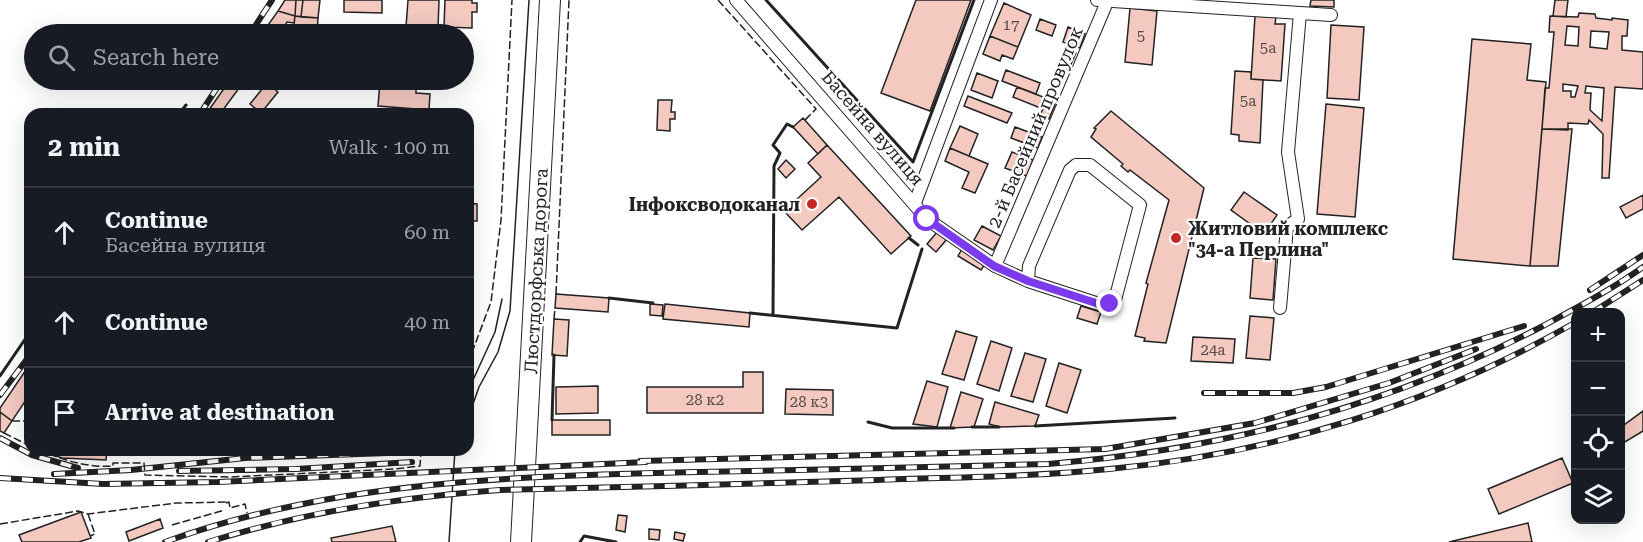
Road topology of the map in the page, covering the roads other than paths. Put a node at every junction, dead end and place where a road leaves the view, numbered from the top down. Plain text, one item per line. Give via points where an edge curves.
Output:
1 (550, 0) edge
2 (736, 0) edge
3 (991, 0) edge
4 (1102, 1) edge
5 (1300, 14) junction
6 (1331, 15) dead end
7 (915, 203) junction
8 (994, 266) junction
9 (1028, 281) junction
10 (1280, 308) dead end
11 (521, 542) edge

1 - 11 main road, Люстдорфська дорога
2 - 7 street, Басейна вулиця
3 - 7 street
4 - 5 street, 2-й Басейний провулок
4 - 8 street, 2-й Басейний провулок
5 - 6 street, 2-й Басейний провулок
5 - 10 street via 1288,152 1298,219 1287,227
7 - 8 street, Басейна вулиця via 927,219
8 - 9 street, Басейна вулиця
9 - 9 street, Басейна вулиця via 1102,305 1110,304 1115,300 1140,205 1090,165 1076,165 1070,170 1029,266

